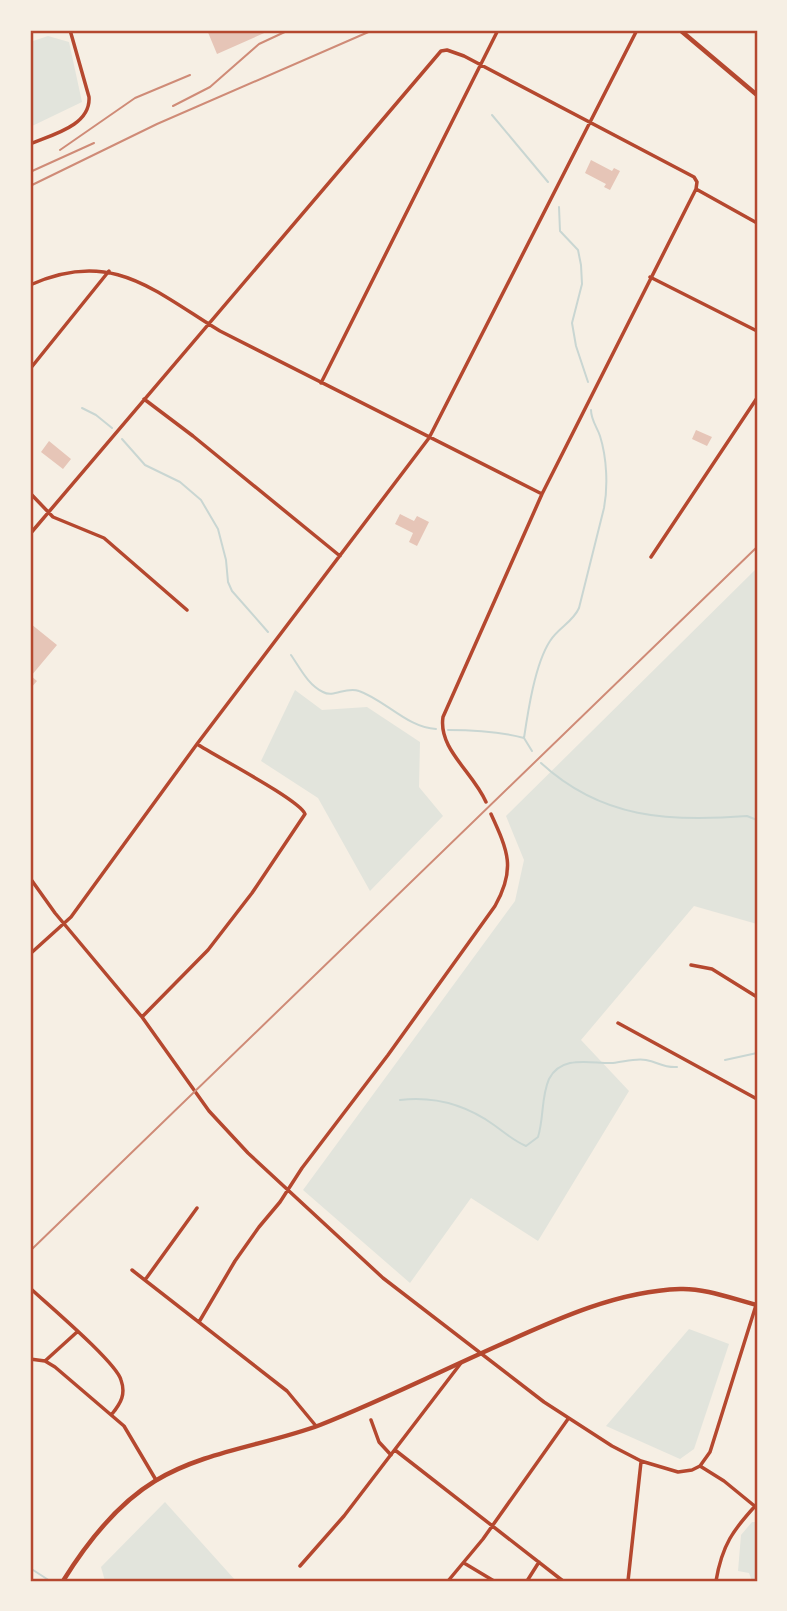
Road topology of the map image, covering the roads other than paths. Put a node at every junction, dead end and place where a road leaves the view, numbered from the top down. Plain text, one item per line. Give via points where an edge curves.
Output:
1 (70, 30) edge
2 (498, 30) edge
3 (637, 30) edge
4 (680, 30) edge
5 (480, 65) junction
6 (757, 95) edge
7 (589, 122) junction
8 (30, 144) edge
9 (695, 189) junction
10 (757, 223) edge
11 (109, 271) junction
12 (649, 277) junction
13 (30, 285) edge
14 (208, 323) junction
15 (757, 331) edge
16 (30, 369) edge
17 (321, 383) junction
18 (757, 398) edge
19 (144, 399) junction
20 (429, 438) junction
21 (30, 493) edge
22 (542, 494) junction
23 (49, 511) junction
24 (30, 534) edge
25 (340, 556) junction
26 (651, 557) dead end
27 (187, 610) dead end
28 (197, 744) junction
29 (486, 802) dead end
30 (491, 814) dead end
31 (30, 878) edge
32 (64, 924) junction
33 (30, 954) edge
34 (691, 965) dead end
35 (757, 997) edge
36 (142, 1017) junction
37 (618, 1023) dead end
38 (757, 1099) edge
39 (288, 1190) junction
40 (197, 1209) dead end
41 (132, 1270) dead end
42 (145, 1280) junction
43 (30, 1288) edge
44 (757, 1304) edge
45 (199, 1322) junction
46 (77, 1332) junction
47 (479, 1354) junction
48 (30, 1359) edge
49 (45, 1361) junction
50 (462, 1362) junction
51 (112, 1414) junction
52 (568, 1419) junction
53 (371, 1420) dead end
54 (316, 1426) junction
55 (395, 1450) junction
56 (391, 1455) junction
57 (641, 1461) junction
58 (700, 1465) junction
59 (156, 1480) junction
60 (756, 1506) edge
61 (492, 1526) junction
62 (539, 1562) junction
63 (464, 1563) junction
64 (300, 1566) dead end
65 (63, 1581) edge
66 (448, 1581) edge
67 (494, 1581) edge
68 (527, 1581) edge
69 (563, 1581) edge
70 (628, 1581) edge
71 (716, 1581) edge

1 - 8 street via 89,108 78,121
2 - 5 street
3 - 7 street
4 - 6 street
5 - 7 street
5 - 14 street via 441,51
5 - 17 street
7 - 9 street via 694,177
7 - 20 street
9 - 10 street
9 - 12 street
11 - 13 street via 72,271
11 - 14 street via 178,303
11 - 16 street
12 - 15 street
12 - 22 street
14 - 17 street
14 - 19 street
17 - 20 street
18 - 26 street
19 - 23 street
19 - 25 street
20 - 22 street
20 - 25 street
21 - 23 street
22 - 29 street via 443,717 446,744
23 - 24 street
23 - 27 street via 104,538
25 - 28 street
28 - 32 street
28 - 36 street via 267,784 302,807 305,814 208,950
30 - 39 street via 508,859 502,894
31 - 32 street
32 - 33 street
32 - 36 street
34 - 35 street via 712,969
36 - 39 street via 209,1111
37 - 38 street
39 - 45 street via 235,1261
39 - 47 street via 383,1278
40 - 42 street
41 - 42 street
42 - 45 street
43 - 46 street
44 - 47 street via 690,1289 658,1291 566,1315
44 - 58 street via 710,1452
45 - 54 street via 287,1391
46 - 49 street
46 - 51 street via 118,1371 121,1402
47 - 50 street
47 - 52 street
48 - 49 street
49 - 51 street
50 - 54 street
50 - 55 street
51 - 59 street via 130,1433
52 - 57 street
52 - 61 street
53 - 56 street via 379,1442
54 - 59 street
55 - 56 street
55 - 61 street
56 - 64 street
57 - 58 street via 678,1472
57 - 70 street
58 - 60 street
59 - 65 street via 104,1526
60 - 71 street via 726,1543
61 - 62 street
61 - 63 street
62 - 68 street
62 - 69 street
63 - 66 street
63 - 67 street

